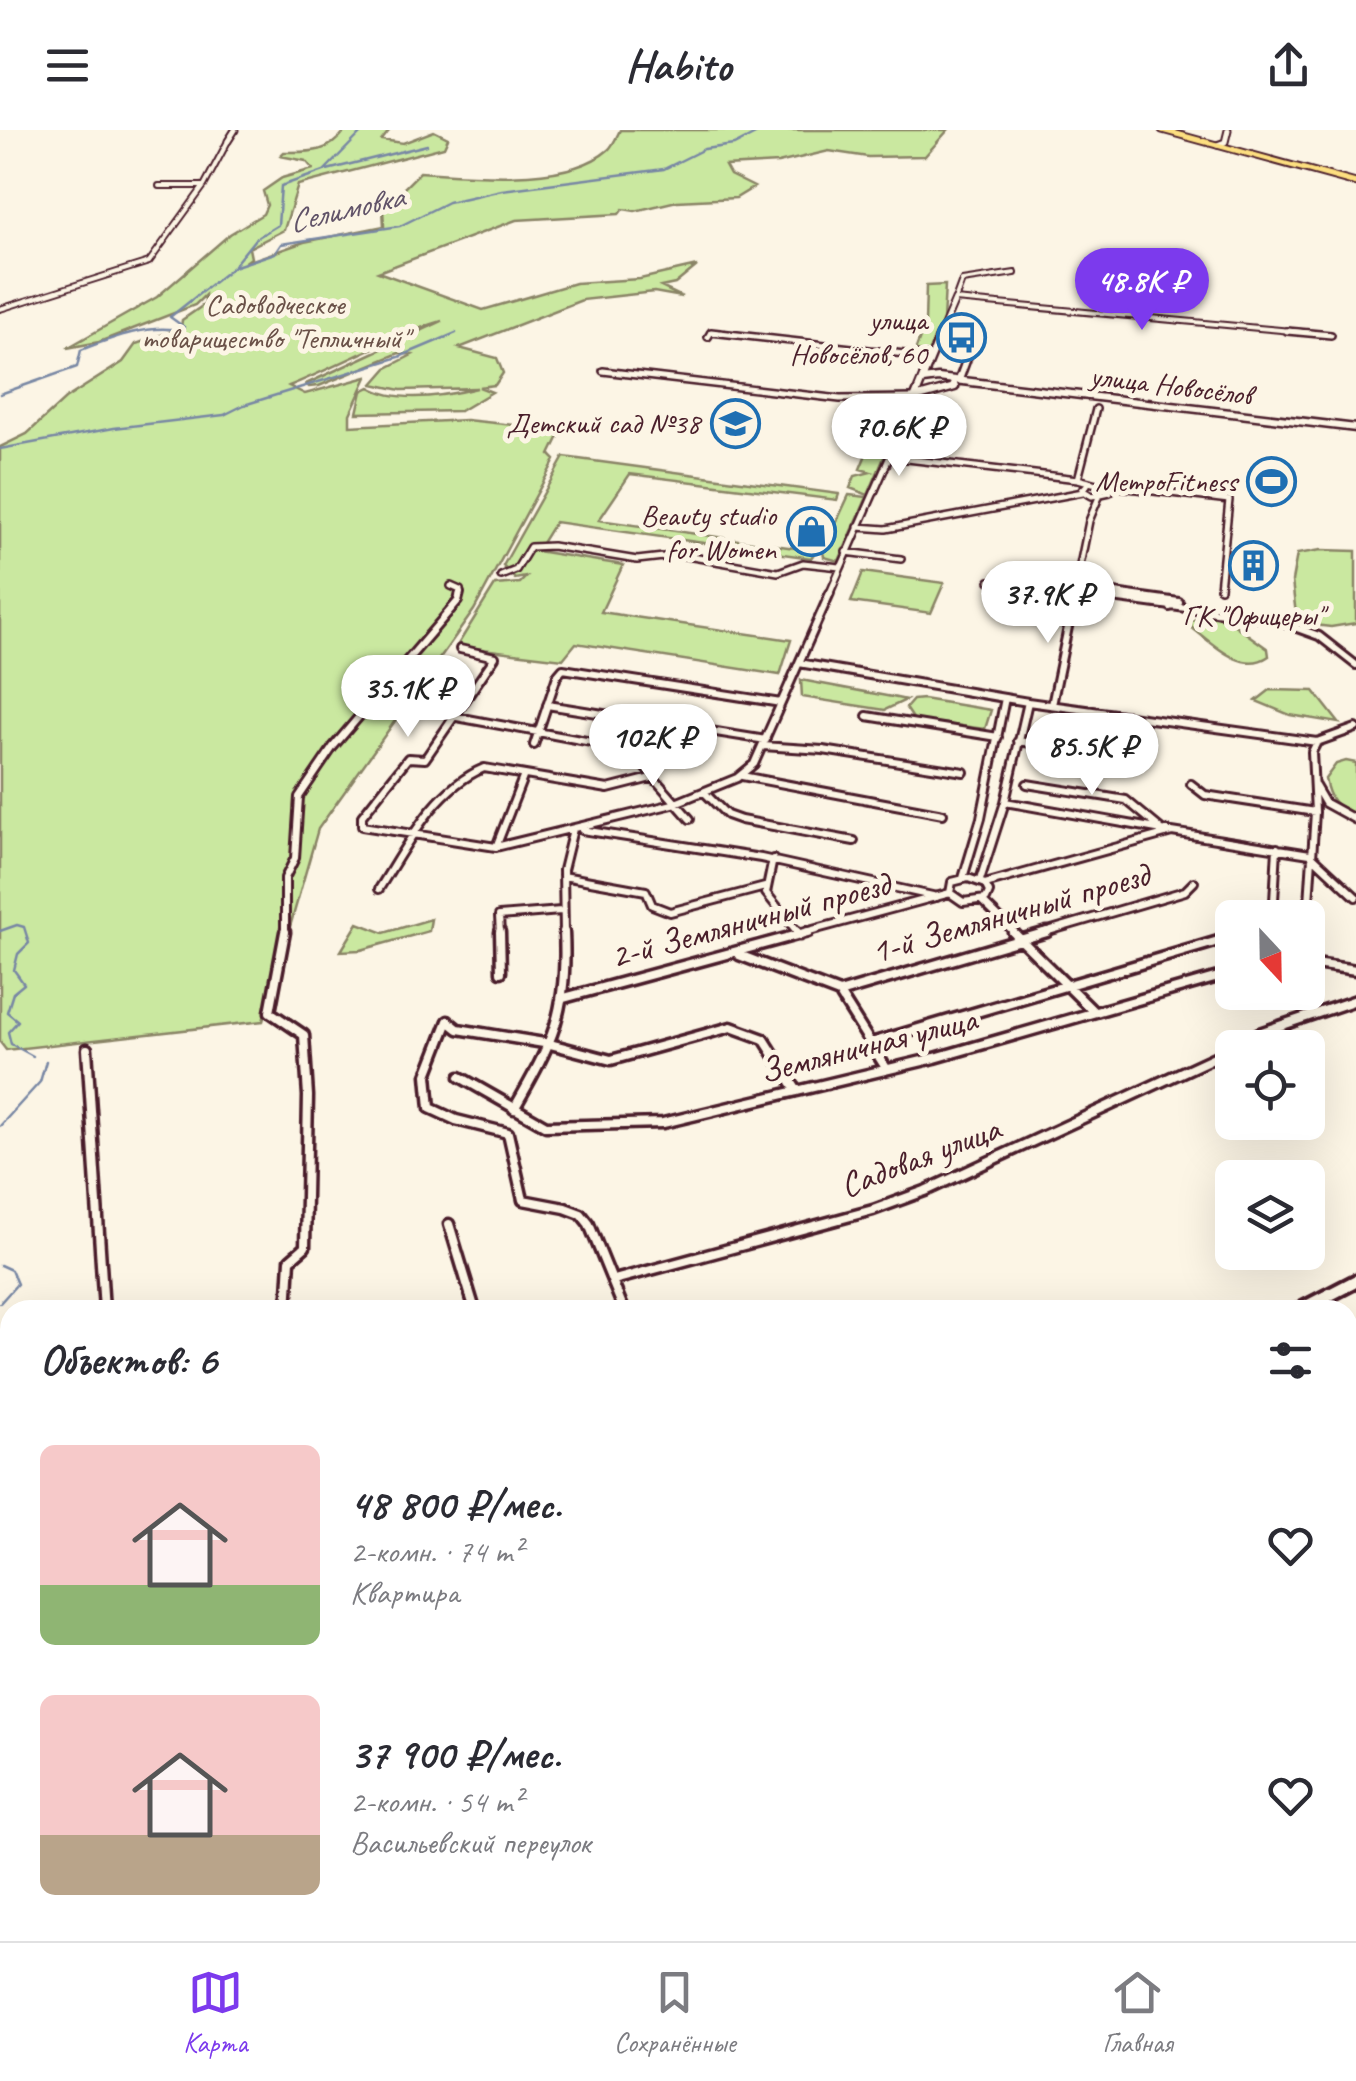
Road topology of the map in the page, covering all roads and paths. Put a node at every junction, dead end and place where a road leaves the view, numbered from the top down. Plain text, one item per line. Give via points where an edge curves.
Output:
1 (235, 130) edge
2 (1162, 130) edge
3 (1228, 130) edge
4 (228, 141) joint
5 (1218, 145) junction
6 (1356, 183) edge
7 (159, 186) dead end
8 (204, 186) junction
9 (1015, 273) dead end
10 (954, 300) junction
11 (0, 309) edge
12 (1331, 335) dead end
13 (708, 338) dead end
14 (940, 338) junction
15 (931, 357) junction
16 (602, 371) dead end
17 (943, 378) junction
18 (955, 382) junction
19 (922, 383) junction
20 (941, 392) junction
21 (916, 398) junction
22 (1096, 409) dead end
23 (1356, 430) edge
24 (901, 432) joint
25 (890, 457) junction
26 (1078, 479) junction
27 (1087, 484) junction
28 (1101, 485) junction
29 (1083, 492) junction
30 (1099, 496) junction
31 (858, 527) junction
32 (846, 552) junction
33 (901, 560) dead end
34 (840, 567) junction
35 (501, 576) dead end
36 (990, 581) dead end
37 (451, 586) dead end
38 (1220, 588) dead end
39 (1075, 590) junction
40 (460, 649) dead end
41 (799, 663) junction
42 (1356, 665) edge
43 (1005, 698) junction
44 (1028, 702) junction
45 (781, 703) junction
46 (1052, 705) junction
47 (547, 706) junction
48 (867, 716) dead end
49 (457, 717) junction
50 (1356, 728) edge
51 (539, 731) junction
52 (998, 737) junction
53 (1018, 741) junction
54 (1318, 742) junction
55 (764, 743) junction
56 (534, 745) dead end
57 (1077, 750) dead end
58 (964, 772) dead end
59 (524, 775) junction
60 (742, 776) junction
61 (655, 778) junction
62 (1027, 784) dead end
63 (1191, 784) dead end
64 (1315, 786) junction
65 (704, 792) junction
66 (677, 801) junction
67 (1005, 802) junction
68 (1315, 812) junction
69 (943, 814) dead end
70 (690, 819) dead end
71 (1356, 820) edge
72 (573, 829) junction
73 (1161, 830) junction
74 (1172, 832) junction
75 (414, 836) junction
76 (854, 841) dead end
77 (496, 847) junction
78 (1277, 848) junction
79 (1310, 854) junction
80 (772, 859) junction
81 (563, 876) junction
82 (963, 878) junction
83 (982, 882) junction
84 (1194, 882) dead end
85 (765, 887) junction
86 (379, 889) dead end
87 (950, 893) junction
88 (1356, 897) edge
89 (940, 898) junction
90 (1274, 900) edge
91 (1311, 900) edge
92 (982, 901) junction
93 (561, 911) junction
94 (800, 936) junction
95 (1021, 938) junction
96 (1215, 943) edge
97 (738, 954) junction
98 (1325, 965) edge
99 (1356, 970) edge
100 (502, 972) dead end
101 (1215, 978) edge
102 (1069, 985) junction
103 (839, 993) junction
104 (564, 998) junction
105 (1356, 1000) edge
106 (1094, 1012) junction
107 (1268, 1030) edge
108 (871, 1043) junction
109 (550, 1044) junction
110 (87, 1049) dead end
111 (1215, 1057) edge
112 (886, 1068) junction
113 (460, 1077) dead end
114 (797, 1091) junction
115 (514, 1109) junction
116 (450, 1224) dead end
117 (614, 1280) junction
118 (1356, 1281) edge
119 (103, 1300) edge
120 (288, 1300) edge
121 (472, 1300) edge
122 (621, 1300) edge
123 (1319, 1300) edge

1 - 4 street
2 - 5 main road
3 - 5 street
4 - 8 street
5 - 6 main road
7 - 8 street
8 - 11 street via 149,262
9 - 10 street via 962,281
10 - 12 street
10 - 14 street
13 - 15 street via 711,332
14 - 15 street
14 - 18 street via 972,342
15 - 17 street
15 - 19 street
16 - 21 street via 840,399
17 - 18 street
17 - 19 street
18 - 20 street
18 - 23 street, улица Новосёлов
18 - 23 street, улица Новосёлов
19 - 20 street
19 - 21 street
20 - 21 street
21 - 24 street
22 - 26 street
24 - 25 street
25 - 26 street
25 - 31 street
26 - 27 street
27 - 28 street
27 - 29 street
28 - 30 street via 1110,492
28 - 38 street via 1229,500
29 - 30 street
29 - 31 street via 886,529
30 - 39 street
31 - 32 street
32 - 33 street
32 - 34 street
34 - 35 street via 804,563 778,572 681,555 637,560 530,547 516,570
34 - 41 street
36 - 39 street
37 - 120 street via 460,590 458,601 333,747 299,797 270,1012 304,1035 308,1096 305,1248 290,1260
39 - 42 street via 1309,628
39 - 46 street
40 - 49 street via 495,658
41 - 43 street
41 - 45 street
43 - 44 street
43 - 52 street
44 - 46 street
44 - 53 street
45 - 47 street via 562,669
45 - 55 street
46 - 54 street
47 - 51 street
47 - 55 street
48 - 52 street
49 - 51 street
49 - 75 street via 425,760 408,758 362,816 362,826
50 - 54 street
51 - 56 street
51 - 61 street via 613,746
52 - 82 street
53 - 57 street
53 - 67 street
54 - 64 street via 1312,752
55 - 58 street
55 - 60 street
59 - 61 street via 608,789
59 - 75 street via 464,772
59 - 77 street
60 - 65 street
60 - 69 street
61 - 66 street
62 - 73 street via 1126,800
63 - 68 street via 1205,794
64 - 68 street
64 - 71 street via 1325,803
65 - 66 street
65 - 76 street via 741,820
66 - 70 street
66 - 72 street
67 - 73 street
67 - 83 street
68 - 79 street
72 - 77 street
72 - 80 street
72 - 81 street via 562,855
73 - 74 street
74 - 78 street
74 - 83 street
75 - 77 street
75 - 86 street
78 - 79 street
78 - 90 street
79 - 88 street
79 - 91 street
80 - 85 street
80 - 89 street
81 - 85 street via 646,891 652,905 670,912
81 - 93 street
82 - 83 street
82 - 87 street via 949,885
83 - 92 street via 988,896
84 - 95 street, 1-й Земляничный проезд via 1185,891
85 - 94 street
87 - 89 street, 2-й Земляничный проезд
87 - 92 street via 963,902
89 - 94 street, 2-й Земляничный проезд
92 - 95 street
93 - 100 street via 499,916
93 - 104 street
94 - 97 street, 2-й Земляничный проезд
95 - 102 street
95 - 103 street, 1-й Земляничный проезд
96 - 102 street
97 - 103 street
97 - 104 street, 2-й Земляничный проезд
98 - 99 street
101 - 106 street, Земляничная улица
102 - 106 street
102 - 108 street
103 - 108 street
104 - 109 street
105 - 107 street, Садовая улица
106 - 112 street, Земляничная улица
108 - 112 street
109 - 114 street via 610,1060 731,1027 764,1039
109 - 115 street
109 - 117 street via 458,1028 448,1020 431,1061 426,1099 430,1108 456,1120 508,1133 523,1200 581,1214
110 - 119 street
111 - 117 street, Садовая улица via 925,1191
112 - 114 street, Земляничная улица
113 - 115 street, Земляничная улица
114 - 115 street, Земляничная улица via 663,1123 546,1126
116 - 121 street
117 - 122 street
118 - 123 street

